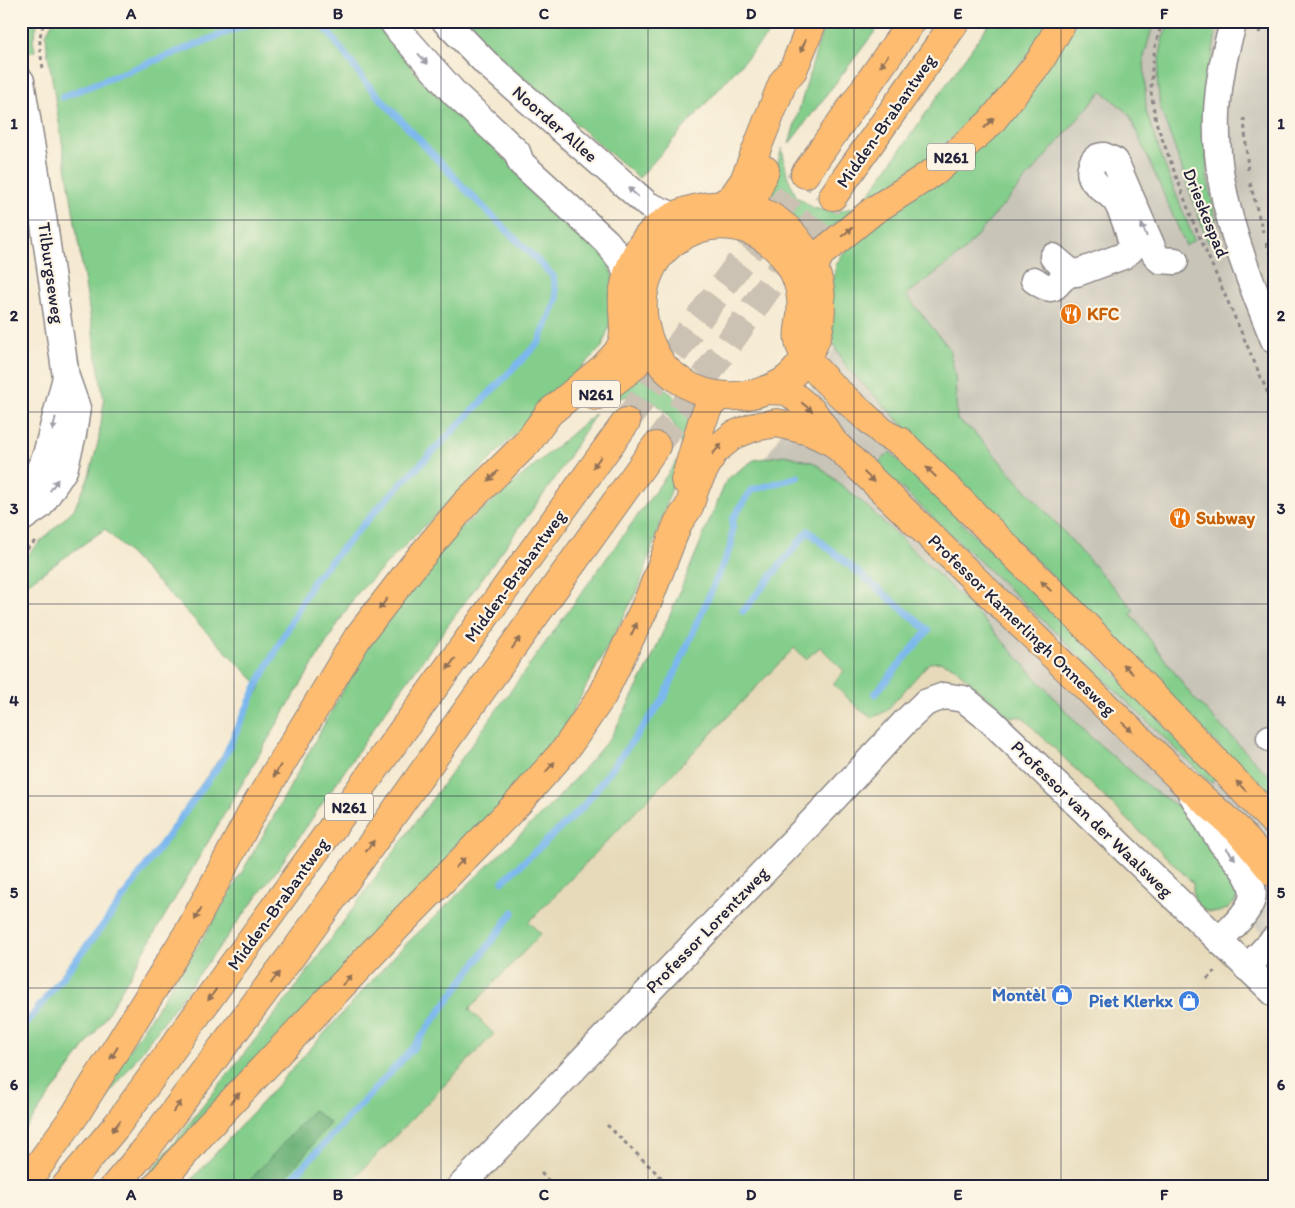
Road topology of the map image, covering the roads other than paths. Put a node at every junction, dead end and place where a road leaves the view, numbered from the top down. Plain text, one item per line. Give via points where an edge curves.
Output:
1 (392, 21) edge
2 (445, 21) edge
3 (813, 21) edge
4 (912, 21) edge
5 (956, 21) edge
6 (1063, 21) edge
7 (1234, 21) edge
8 (21, 81) edge
9 (805, 174) tunnel mouth
10 (833, 196) tunnel mouth
11 (732, 213) junction
12 (674, 216) junction
13 (1175, 261) dead end
14 (814, 267) junction
15 (638, 268) junction
16 (1034, 280) dead end
17 (635, 333) junction
18 (818, 334) junction
19 (1274, 340) edge
20 (806, 358) junction
21 (66, 377) junction
22 (766, 390) junction
23 (721, 396) junction
24 (626, 422) tunnel mouth
25 (901, 442) junction
26 (834, 443) junction
27 (656, 446) tunnel mouth
28 (21, 512) edge
29 (21, 519) edge
30 (678, 522) junction
31 (964, 699) joint
32 (1185, 784) junction
33 (1274, 822) edge
34 (1274, 873) edge
35 (1274, 939) edge
36 (1219, 940) junction
37 (1247, 968) junction
38 (1274, 993) edge
39 (23, 1187) edge
40 (65, 1187) edge
41 (114, 1187) edge
42 (156, 1187) edge
43 (460, 1187) edge

1 -> 15 street via 455,94 517,152 529,155 618,230 633,246
12 -> 2 street, Noorder Allee via 648,205 487,64
3 -> 11 main road via 793,70 783,82 744,181 732,198
4 -> 9 main road, Midden-Brabantweg
5 - 10 main road, Midden-Brabantweg
14 -> 6 main road, N261 via 820,254 873,211 936,170 990,124 1040,61
7 - 19 street via 1217,97 1218,166 1234,238
8 - 21 street, Tilburgseweg
11 - 12 main road via 696,208
11 - 14 main road via 765,214 784,226 795,235
11 - 15 main road via 691,232
11 - 20 main road via 740,227 762,237 792,267 801,293 798,338
12 - 15 main road via 654,230
13 -> 16 street via 1160,260 1155,254 1115,161 1100,156 1092,163 1092,179 1116,201 1131,250 1123,256 1062,265 1067,275 1050,288
14 - 18 main road via 821,293
15 - 17 main road via 623,300
17 - 23 main road via 671,374 692,388
17 -> 39 main road, N261 via 623,342 602,368 549,413 528,442 465,504 358,637 255,807 190,930 75,1115
18 - 20 main road
18 - 25 main road via 826,358 894,427
20 - 22 main road via 782,383
20 - 25 main road via 885,434
21 -> 28 street, Tilburgseweg via 46,456
29 -> 21 street, Tilburgseweg via 40,506 64,470 76,408
22 - 23 main road via 748,395
22 -> 26 main road, Professor Kamerlingh Onnesweg via 788,391 813,412
23 - 30 main road via 710,404 702,422 678,505
24 -> 40 main road, Midden-Brabantweg / N261 via 117,1125
33 -> 25 main road
30 -> 26 main road via 689,507 708,460 724,441 734,435 777,423 809,431
26 -> 32 main road, Professor Kamerlingh Onnesweg
41 -> 27 main road, N261 via 301,943
42 -> 30 main road via 210,1125 565,750 602,696 648,601
31 - 36 street, Professor van der Waalsweg via 990,720
31 - 43 street, Professor Lorentzweg via 944,696 925,704 904,723
32 - 34 main road, Professor Kamerlingh Onnesweg via 1238,830
32 -> 36 street via 1221,842 1242,868 1252,890 1251,902 1244,914
35 - 37 street
36 - 37 street, Professor van der Waalsweg
37 - 38 street, Professor van der Waalsweg

